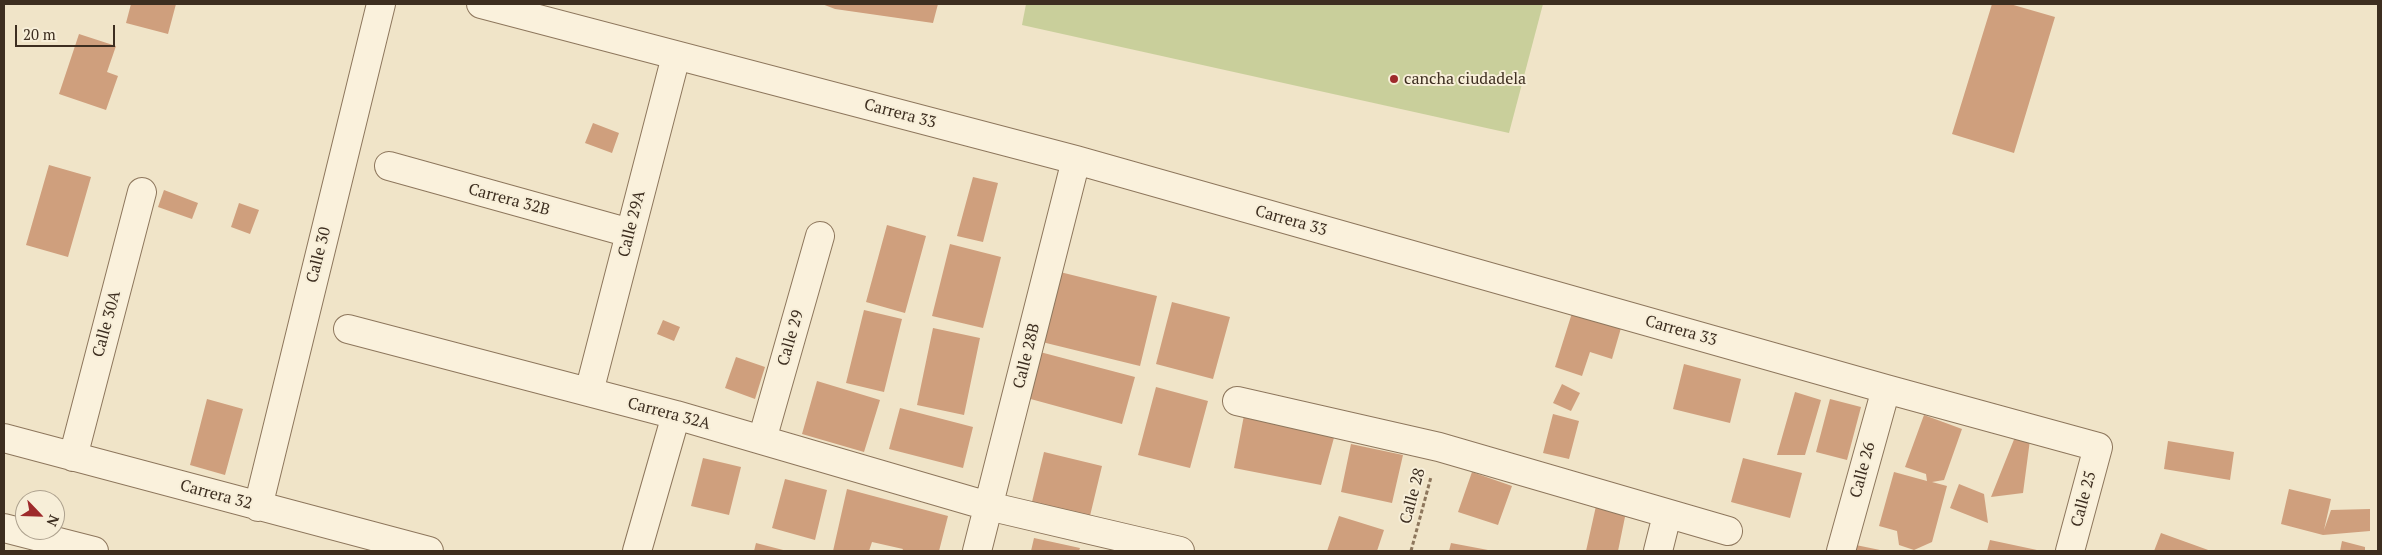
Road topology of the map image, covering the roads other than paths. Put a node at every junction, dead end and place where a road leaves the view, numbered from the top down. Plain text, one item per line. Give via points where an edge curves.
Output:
1 (381, 4) edge
2 (481, 4) edge
3 (676, 56) junction
4 (1076, 160) junction
5 (389, 166) dead end
6 (142, 192) dead end
7 (630, 233) junction
8 (820, 236) dead end
9 (348, 329) dead end
10 (1886, 389) junction
11 (589, 392) junction
12 (1237, 401) dead end
13 (676, 415) junction
14 (4, 438) edge
15 (762, 440) junction
16 (2098, 447) joint
17 (73, 457) junction
18 (258, 506) junction
19 (988, 506) junction
20 (1667, 515) junction
21 (1728, 531) dead end
22 (14, 537) edge
23 (94, 551) edge
24 (429, 551) edge
25 (637, 551) edge
26 (977, 551) edge
27 (1180, 551) edge
28 (1658, 551) edge
29 (1841, 551) edge
30 (2070, 551) edge

1 - 18 street, Calle 30
2 - 3 street, Carrera 33
3 - 4 street, Carrera 33
3 - 7 street, Calle 29A
4 - 10 street, Carrera 33
4 - 19 street, Calle 28B
5 - 7 street, Carrera 32B
6 - 17 street, Calle 30A
7 - 11 street, Calle 29A
8 - 15 street, Calle 29
9 - 11 street, Carrera 32A
10 - 16 street, Carrera 33
10 - 29 street, Calle 26
11 - 13 street, Carrera 32A
12 - 20 street via 1439,447
13 - 15 street, Carrera 32A
13 - 25 street
14 - 17 street, Carrera 32
15 - 19 street, Carrera 32A
16 - 30 street, Calle 25
17 - 18 street, Carrera 32
18 - 24 street, Carrera 32
19 - 26 street, Calle 28B
19 - 27 street, Carrera 32A
20 - 21 street
20 - 28 street
22 - 23 street

